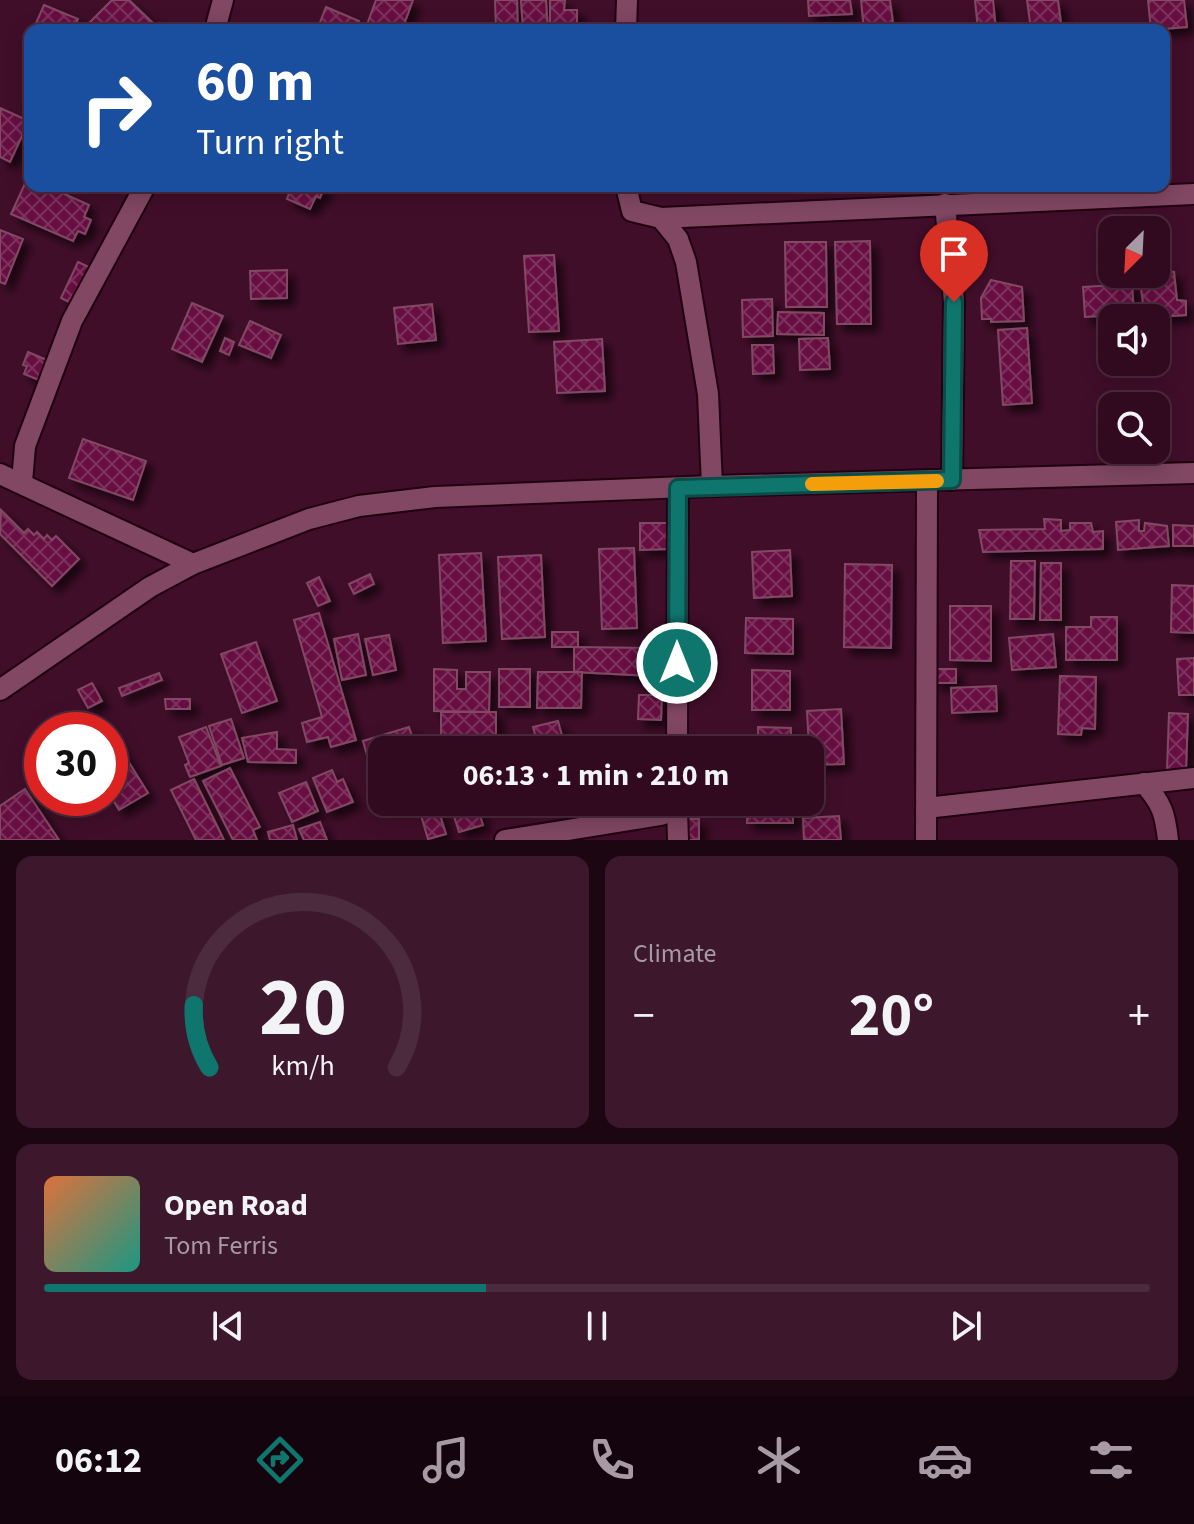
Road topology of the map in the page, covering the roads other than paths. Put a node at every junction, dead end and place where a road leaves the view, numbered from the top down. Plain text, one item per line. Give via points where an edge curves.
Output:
1 (223, 0) edge
2 (627, 0) edge
3 (217, 24) edge
4 (626, 24) edge
5 (142, 192) edge
6 (627, 192) edge
7 (1194, 194) edge
8 (945, 204) junction
9 (661, 218) junction
10 (1194, 473) edge
11 (0, 474) edge
12 (952, 480) junction
13 (927, 481) junction
14 (22, 482) junction
15 (712, 486) junction
16 (678, 488) junction
17 (193, 564) junction
18 (0, 690) edge
19 (677, 736) edge
20 (1194, 778) edge
21 (1144, 783) junction
22 (926, 808) junction
23 (655, 816) edge
24 (677, 816) edge
25 (505, 840) edge
26 (678, 840) edge
27 (926, 840) edge
28 (1168, 840) edge

1 - 3 street
2 - 4 street
5 - 14 street via 72,321 25,446
6 - 9 street via 632,211
7 - 8 street
8 - 9 street
8 - 12 street via 954,302
9 - 15 street via 678,239 686,262 708,394
10 - 12 street
11 - 14 street
12 - 13 street
13 - 15 street
13 - 22 street
14 - 17 street
15 - 16 street
16 - 17 street via 435,497 359,506 309,519
16 - 19 street
17 - 18 street via 150,587
20 - 21 street
21 - 22 street
21 - 28 street via 1166,814
22 - 27 street
23 - 25 street
24 - 26 street

